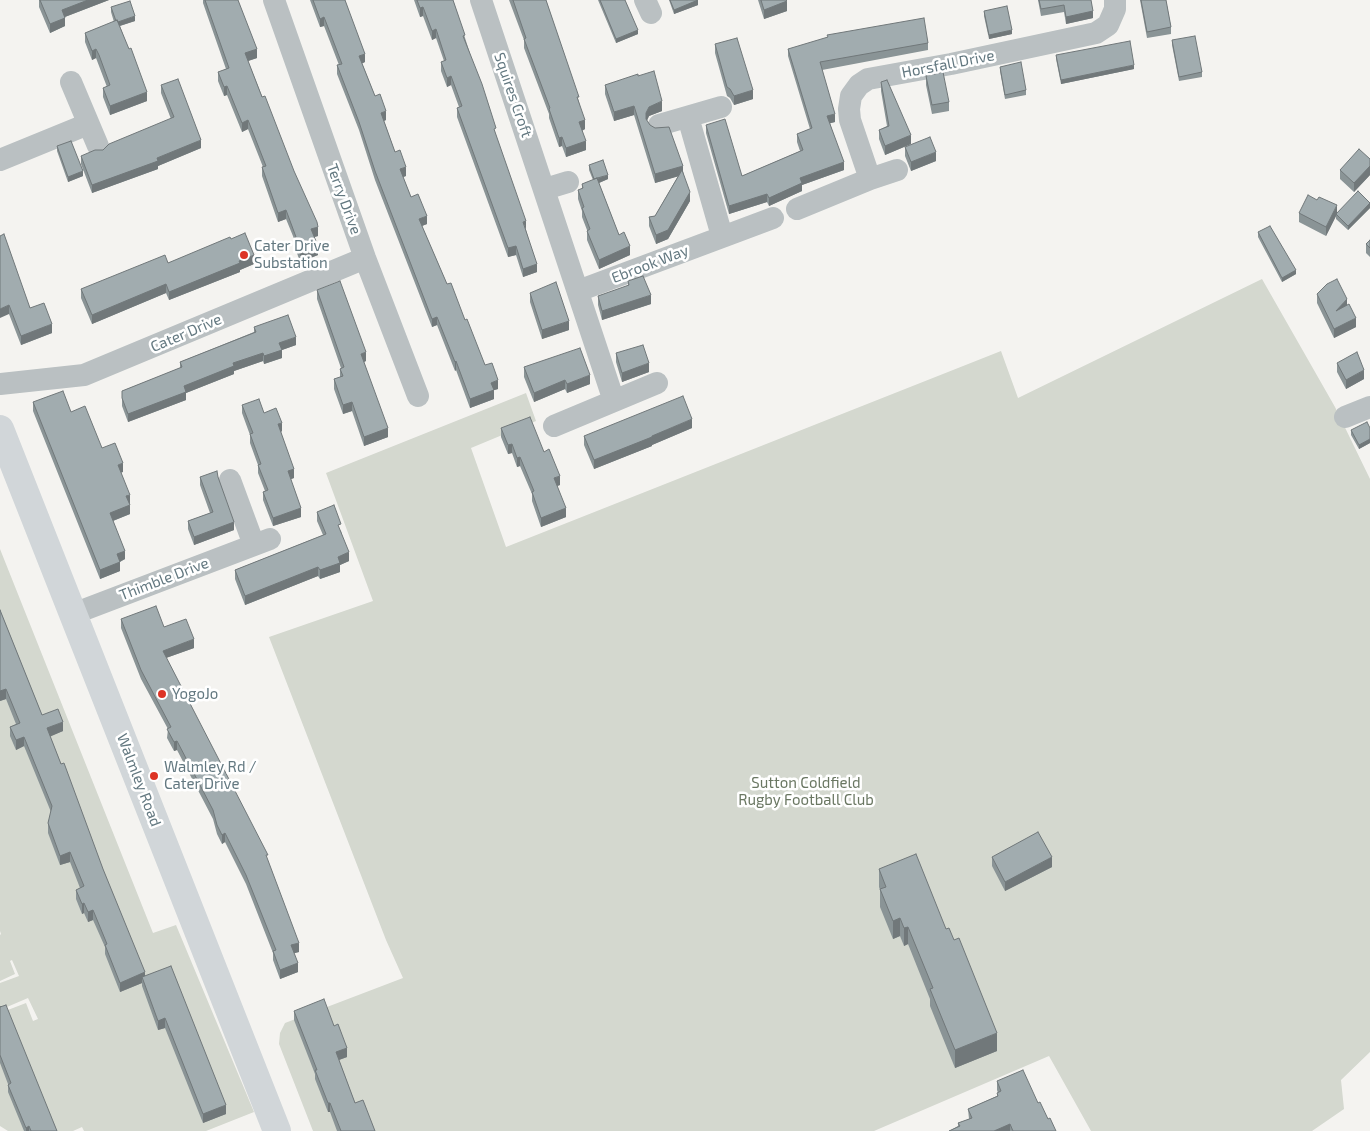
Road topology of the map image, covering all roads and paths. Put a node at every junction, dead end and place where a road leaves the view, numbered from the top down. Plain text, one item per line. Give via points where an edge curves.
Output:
1 (274, 0) edge
2 (481, 0) edge
3 (1115, 0) edge
4 (71, 82) dead end
5 (720, 107) dead end
6 (688, 117) junction
7 (88, 124) junction
8 (659, 125) dead end
9 (98, 146) dead end
10 (0, 160) edge
11 (897, 170) dead end
12 (870, 179) junction
13 (568, 182) dead end
14 (545, 190) junction
15 (797, 209) dead end
16 (773, 218) dead end
17 (722, 236) junction
18 (365, 258) junction
19 (578, 291) junction
20 (656, 383) dead end
21 (0, 384) edge
22 (418, 396) dead end
23 (614, 401) junction
24 (1370, 407) edge
25 (1345, 417) dead end
26 (554, 426) dead end
27 (0, 429) edge
28 (230, 480) dead end
29 (73, 614) junction
30 (277, 1131) edge

1 - 18 street, Terry Drive
2 - 14 street, Squires Croft
3 - 12 street, Horsfall Drive via 1108,25 1096,33 868,79 859,85 851,96 850,120
4 - 7 street
5 - 6 street
6 - 8 street
6 - 17 street
7 - 9 street
7 - 10 street
11 - 12 street
12 - 15 street
13 - 14 street
14 - 19 street, Squires Croft
16 - 17 street, Ebrook Way
17 - 19 street, Ebrook Way
18 - 21 street, Cater Drive via 84,375
18 - 22 street, Terry Drive
19 - 23 street, Squires Croft
20 - 23 street
23 - 26 street
24 - 25 street
27 - 29 main road, Walmley Road
28 - 29 street, Thimble Drive via 262,542
29 - 30 main road, Walmley Road

